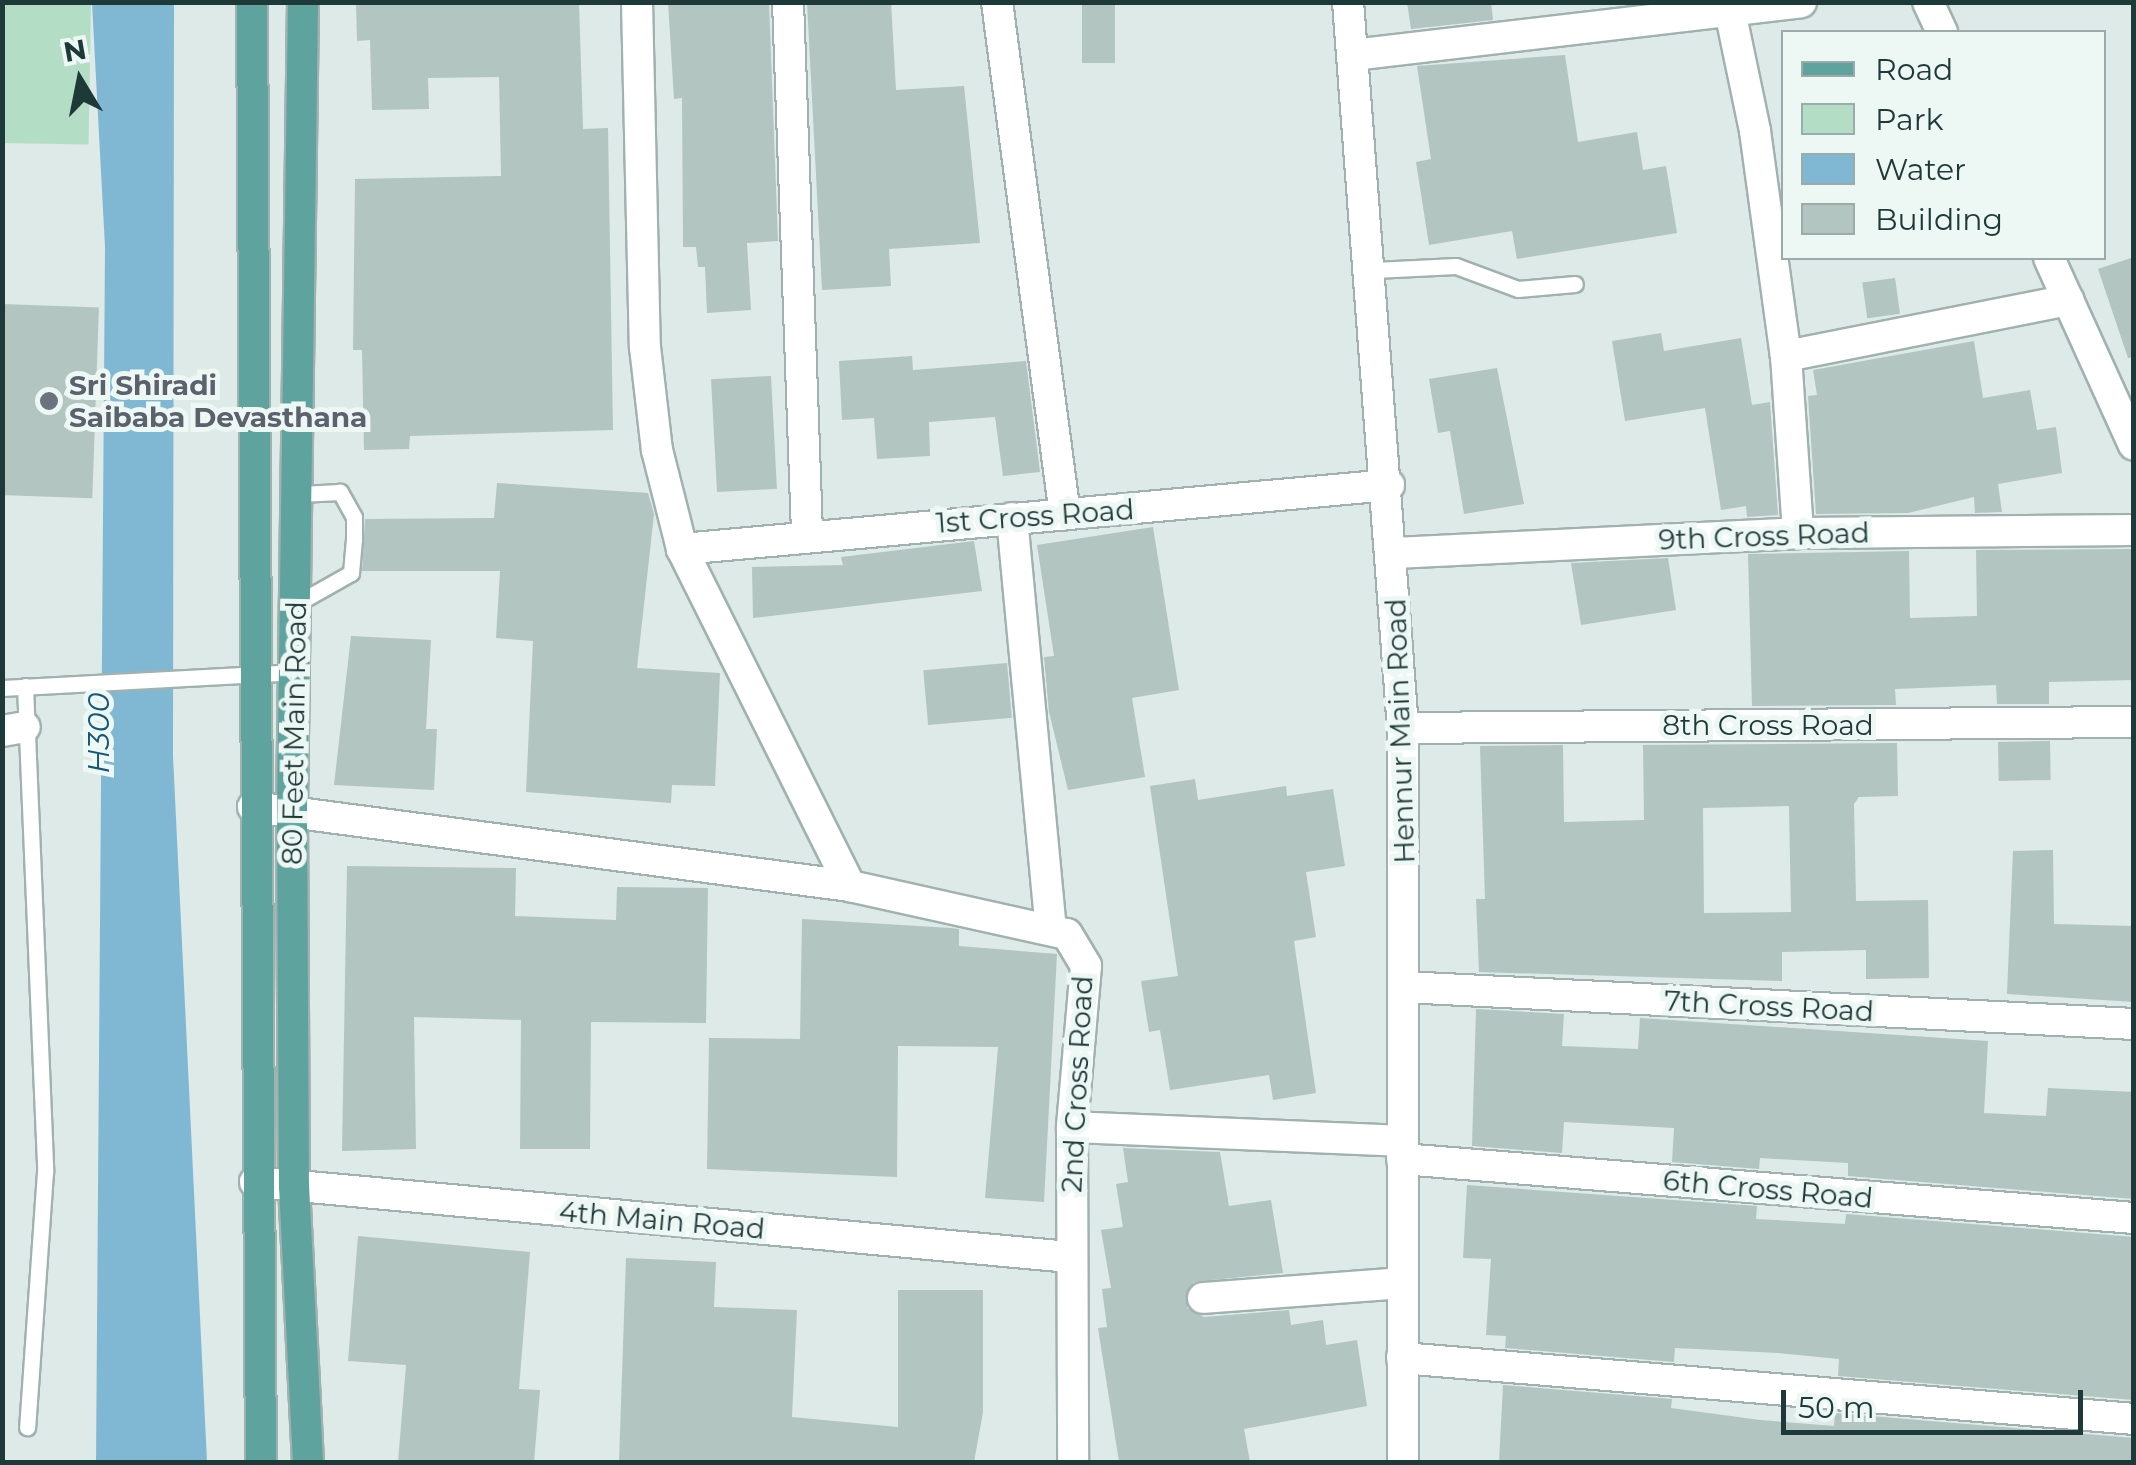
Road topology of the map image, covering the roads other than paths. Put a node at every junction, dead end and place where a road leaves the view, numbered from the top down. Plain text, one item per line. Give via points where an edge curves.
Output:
1 (252, 2) edge
2 (303, 2) edge
3 (638, 2) edge
4 (788, 2) edge
5 (997, 2) edge
6 (1348, 2) edge
7 (1802, 2) edge
8 (1928, 2) edge
9 (1730, 10) junction
10 (1941, 30) edge
11 (1353, 54) junction
12 (2049, 260) edge
13 (1374, 270) junction
14 (1575, 284) dead end
15 (2068, 300) junction
16 (1786, 356) junction
17 (2122, 387) edge
18 (2134, 445) edge
19 (1389, 485) junction
20 (300, 494) junction
21 (1065, 514) junction
22 (1012, 518) junction
23 (2134, 530) edge
24 (807, 532) junction
25 (1798, 533) junction
26 (682, 549) junction
27 (1394, 553) junction
28 (296, 604) junction
29 (295, 672) junction
30 (253, 673) junction
31 (26, 686) junction
32 (2, 688) edge
33 (2134, 722) edge
34 (1403, 728) junction
35 (14, 729) edge
36 (253, 807) junction
37 (292, 812) junction
38 (850, 886) junction
39 (1051, 928) junction
40 (1404, 987) junction
41 (2134, 1024) edge
42 (1072, 1126) junction
43 (1402, 1150) junction
44 (255, 1182) junction
45 (294, 1186) junction
46 (2134, 1218) edge
47 (1069, 1257) junction
48 (1401, 1284) junction
49 (1202, 1298) dead end
50 (1402, 1358) junction
51 (2134, 1420) edge
52 (26, 1426) dead end
53 (261, 1462) edge
54 (308, 1462) edge
55 (1073, 1462) edge
56 (1402, 1462) edge

1 - 30 main road, 80 Feet Main Road
2 - 20 main road, 80 Feet Main Road
3 - 26 street via 645,347 657,450
4 - 24 street
5 - 21 street
6 - 11 street, Hennur Main Road
7 - 9 street
8 - 10 street
9 - 11 street
9 - 16 street via 1756,131
11 - 13 street, Hennur Main Road
12 - 15 street
13 - 14 lane via 1456,266 1518,288
13 - 19 street, Hennur Main Road
15 - 16 street
15 - 17 street
16 - 25 street
17 - 18 street
19 - 21 street, 1st Cross Road
19 - 27 street, Hennur Main Road
20 - 28 main road, 80 Feet Main Road
20 - 28 lane via 340,492 354,517 354,540 351,573
21 - 22 street, 1st Cross Road
22 - 24 street, 1st Cross Road
22 - 39 street
23 - 25 street, 9th Cross Road
24 - 26 street, 1st Cross Road
25 - 27 street, 9th Cross Road
26 - 38 street
27 - 34 street, Hennur Main Road
28 - 29 main road, 80 Feet Main Road
29 - 30 lane
29 - 37 main road, 80 Feet Main Road
30 - 31 lane
30 - 36 main road, 80 Feet Main Road
31 - 32 lane
31 - 35 lane
33 - 34 street, 8th Cross Road
34 - 40 street, Hennur Main Road
35 - 52 lane via 45,1172
36 - 37 street
36 - 44 main road, 80 Feet Main Road
37 - 38 street
37 - 45 main road, 80 Feet Main Road
38 - 39 street
39 - 42 street, 2nd Cross Road via 1067,934 1086,966
40 - 41 street, 7th Cross Road
40 - 43 street, Hennur Main Road
42 - 43 street, 6th Cross Road
42 - 47 street, 2nd Cross Road
43 - 46 street, 6th Cross Road
43 - 48 street, Hennur Main Road
44 - 45 street, 4th Main Road
44 - 53 main road, 80 Feet Main Road
45 - 47 street, 4th Main Road
45 - 54 main road, 80 Feet Main Road
47 - 55 street, 2nd Cross Road
48 - 49 street
48 - 50 street, Hennur Main Road
50 - 51 street
50 - 56 street, Hennur Main Road

